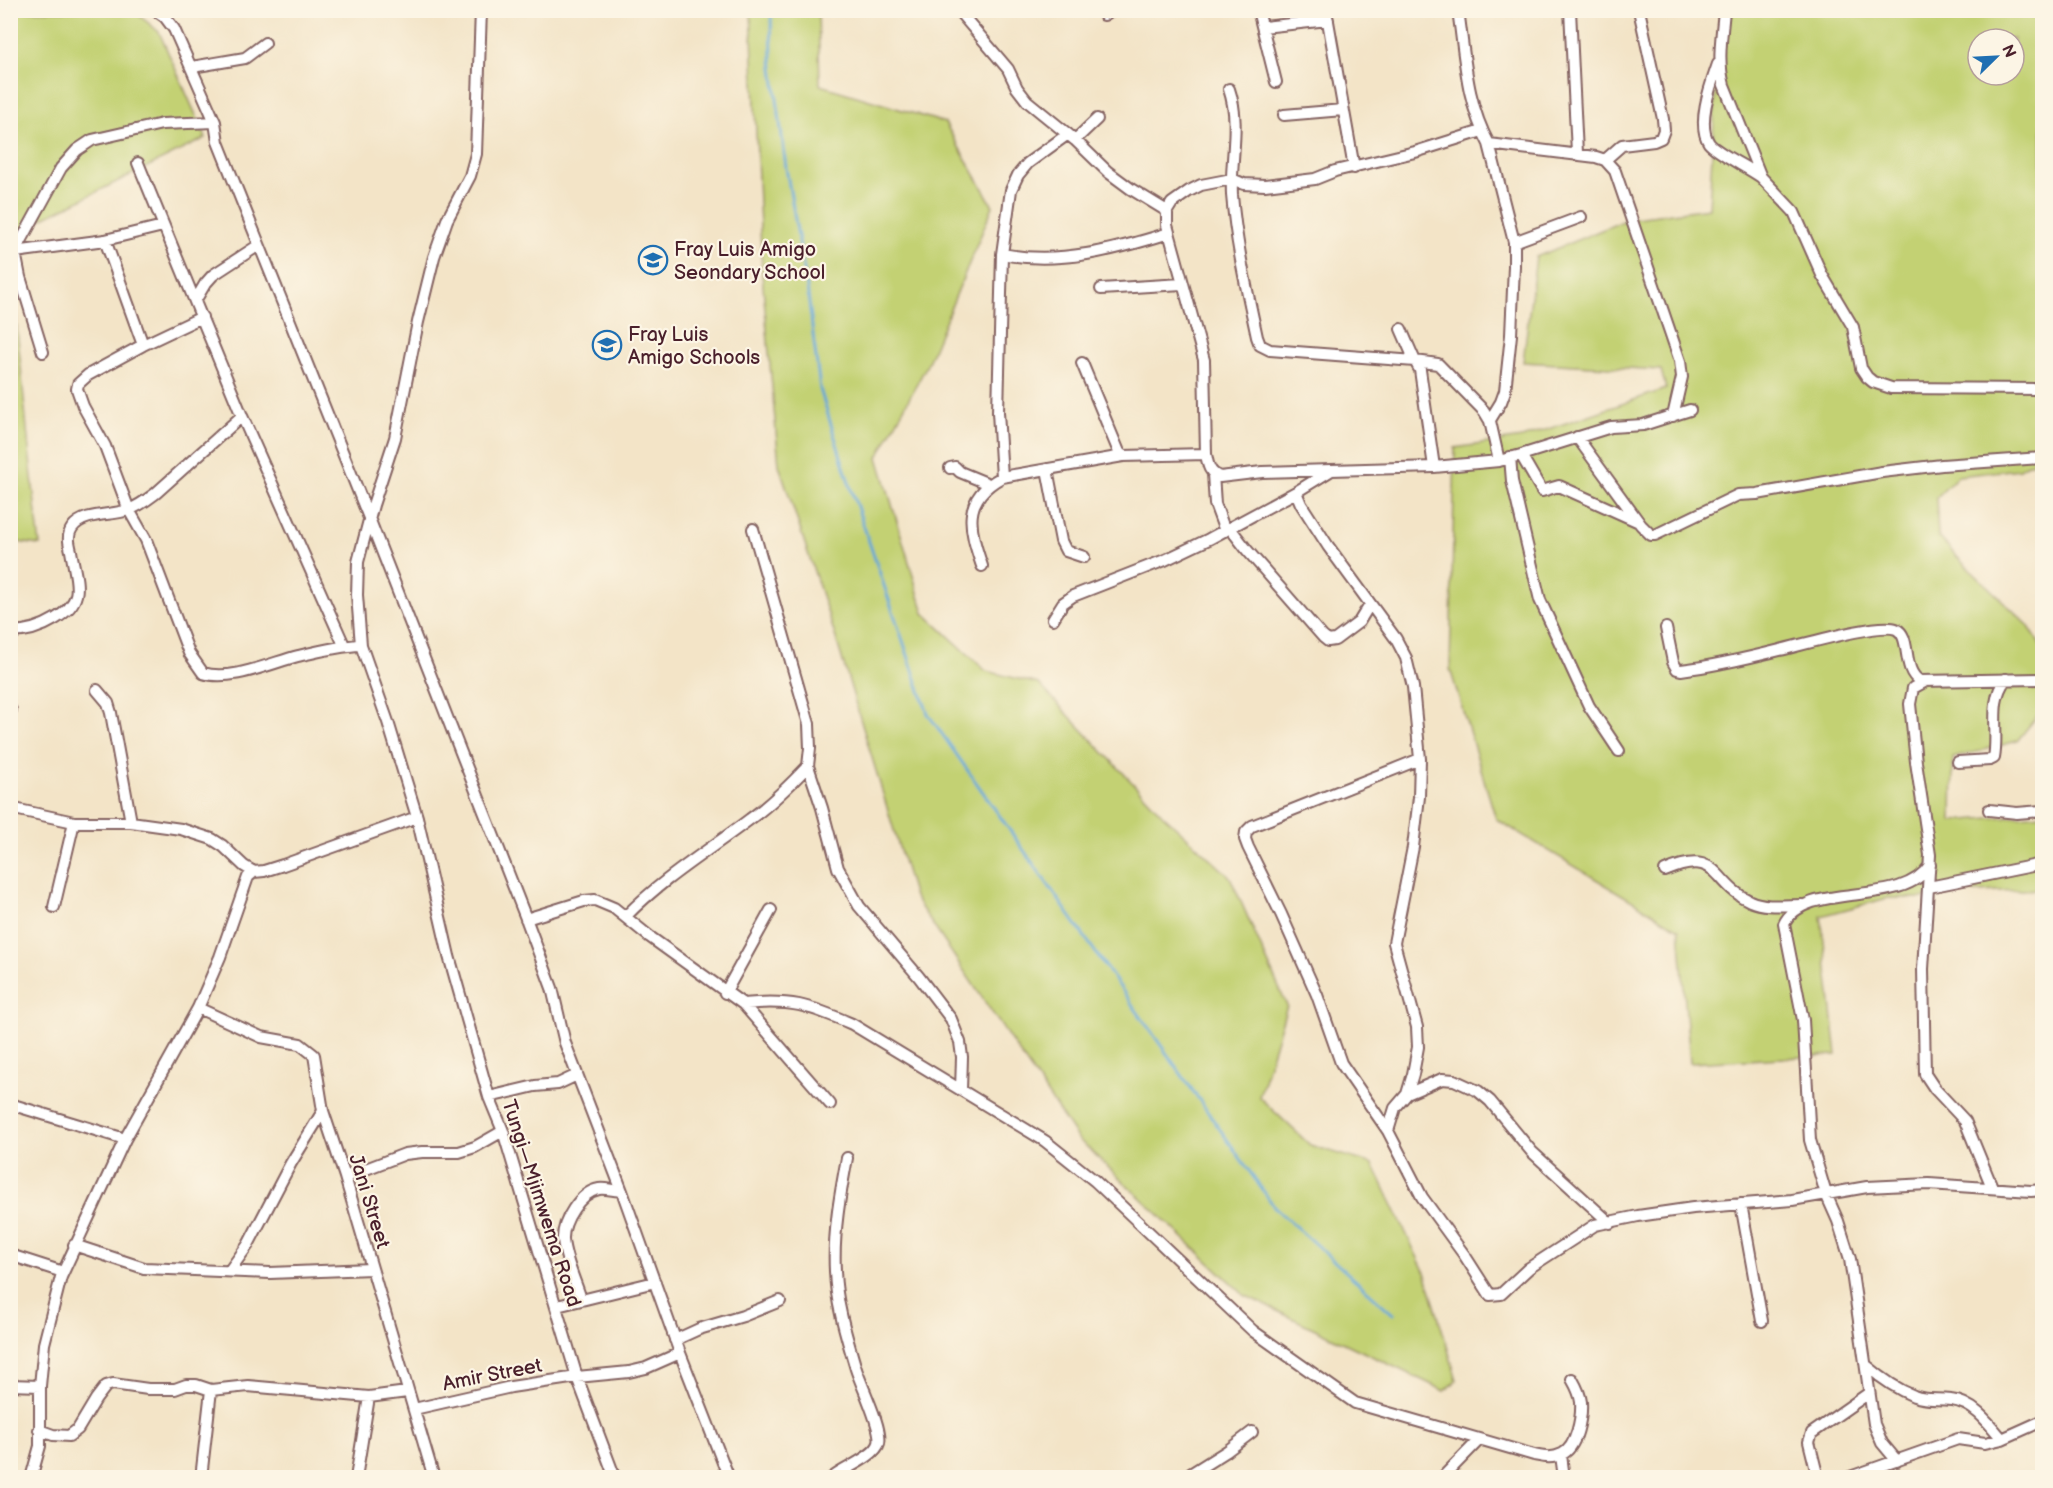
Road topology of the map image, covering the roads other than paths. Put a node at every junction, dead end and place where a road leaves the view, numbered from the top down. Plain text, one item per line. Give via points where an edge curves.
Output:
1 (481, 10) edge
2 (958, 10) edge
3 (1258, 10) edge
4 (1458, 10) edge
5 (1570, 10) edge
6 (1639, 10) edge
7 (1724, 10) edge
8 (164, 13) edge
9 (1327, 15) edge
10 (1263, 27) junction
11 (265, 42) dead end
12 (1720, 58) junction
13 (192, 67) junction
14 (1276, 82) dead end
15 (1229, 89) dead end
16 (1343, 110) junction
17 (1284, 115) dead end
18 (1097, 119) dead end
19 (215, 122) junction
20 (1482, 131) junction
21 (1072, 137) junction
22 (218, 142) junction
23 (1489, 144) junction
24 (1577, 153) junction
25 (1605, 159) junction
26 (138, 163) dead end
27 (1354, 168) junction
28 (1761, 177) junction
29 (1232, 179) junction
30 (1167, 211) junction
31 (1581, 217) dead end
32 (163, 226) junction
33 (1169, 233) junction
34 (105, 240) junction
35 (1514, 242) junction
36 (259, 245) junction
37 (15, 252) junction
38 (1002, 254) junction
39 (1182, 284) junction
40 (1101, 289) dead end
41 (195, 301) junction
42 (285, 310) junction
43 (202, 317) junction
44 (1401, 329) dead end
45 (143, 345) junction
46 (43, 352) dead end
47 (1414, 361) junction
48 (1082, 363) dead end
49 (2043, 389) edge
50 (1690, 410) dead end
51 (242, 416) junction
52 (1673, 416) junction
53 (1490, 420) junction
54 (1577, 437) junction
55 (1206, 454) junction
56 (1123, 456) junction
57 (1515, 456) junction
58 (2043, 458) edge
59 (1499, 461) junction
60 (1434, 467) junction
61 (950, 468) dead end
62 (1047, 469) junction
63 (1330, 471) junction
64 (1213, 474) junction
65 (1002, 477) junction
66 (989, 484) junction
67 (1296, 492) junction
68 (129, 510) junction
69 (369, 518) junction
70 (1639, 522) junction
71 (753, 529) dead end
72 (1228, 529) junction
73 (1084, 557) dead end
74 (982, 566) dead end
75 (1370, 604) junction
76 (1053, 619) dead end
77 (1666, 628) dead end
78 (10, 632) edge
79 (344, 645) junction
80 (361, 645) junction
81 (2006, 679) junction
82 (2043, 679) edge
83 (1924, 682) junction
84 (98, 690) dead end
85 (1619, 751) dead end
86 (1420, 759) junction
87 (1958, 762) dead end
88 (808, 766) junction
89 (10, 808) edge
90 (1989, 810) dead end
91 (2043, 811) edge
92 (417, 817) junction
93 (74, 822) junction
94 (131, 822) junction
95 (1930, 865) junction
96 (2037, 865) dead end
97 (1665, 871) dead end
98 (254, 872) junction
99 (1929, 887) junction
100 (1804, 904) junction
101 (54, 907) dead end
102 (771, 910) dead end
103 (626, 916) junction
104 (526, 919) junction
105 (725, 993) junction
106 (743, 1004) junction
107 (198, 1008) junction
108 (577, 1075) junction
109 (962, 1090) junction
110 (1407, 1094) junction
111 (489, 1097) junction
112 (10, 1104) edge
113 (830, 1104) dead end
114 (322, 1111) junction
115 (502, 1131) junction
116 (1388, 1131) junction
117 (125, 1139) junction
118 (847, 1158) dead end
119 (345, 1177) junction
120 (1992, 1187) junction
121 (2043, 1190) edge
122 (622, 1191) junction
123 (1826, 1194) junction
124 (1741, 1204) junction
125 (1610, 1223) junction
126 (74, 1245) junction
127 (10, 1255) edge
128 (371, 1269) junction
129 (230, 1270) junction
130 (63, 1272) junction
131 (655, 1282) junction
132 (581, 1299) junction
133 (780, 1301) dead end
134 (557, 1306) junction
135 (1762, 1321) dead end
136 (675, 1340) junction
137 (680, 1353) junction
138 (1867, 1366) junction
139 (577, 1377) junction
140 (1572, 1379) dead end
141 (10, 1385) edge
142 (40, 1386) junction
143 (211, 1390) junction
144 (407, 1392) junction
145 (1869, 1393) junction
146 (369, 1397) junction
147 (414, 1408) junction
148 (2043, 1421) edge
149 (39, 1430) junction
150 (1252, 1432) dead end
151 (2002, 1439) junction
152 (1479, 1440) junction
153 (1561, 1455) junction
154 (1897, 1461) junction
155 (31, 1478) edge
156 (201, 1478) edge
157 (356, 1478) edge
158 (434, 1478) edge
159 (615, 1478) edge
160 (729, 1478) edge
161 (832, 1478) edge
162 (1184, 1478) edge
163 (1442, 1478) edge
164 (1563, 1478) edge
165 (1818, 1478) edge
166 (1847, 1478) edge

1 - 69 street, Tungi—Mjimwema Road via 476,154 434,257 395,438
2 - 21 street via 1008,69 1027,101
3 - 10 street
4 - 20 street via 1470,96
5 - 24 street
6 - 25 street via 1663,134 1654,141 1622,145
7 - 12 street
8 - 13 street
9 - 10 street
9 - 16 street
10 - 14 street
11 - 13 street via 246,58
12 - 28 street via 1724,85
12 - 28 street via 1706,102 1706,135 1714,148
13 - 19 street
15 - 29 street via 1236,120
16 - 17 street
16 - 27 street
18 - 21 street
19 - 22 street
19 - 37 street via 162,124 92,140 61,168
20 - 23 street
20 - 27 street
21 - 30 street via 1131,189
21 - 38 street via 1028,163 1018,175 1011,190
22 - 36 street
22 - 42 street via 224,145 282,289
23 - 24 street
23 - 35 street
24 - 25 street
25 - 52 street via 1615,171 1680,361 1682,376
26 - 32 street
27 - 29 street via 1315,179 1264,185
28 - 49 street via 1794,212 1822,275 1853,327 1862,368 1873,382 1891,388
29 - 30 street via 1189,191 1172,202
29 - 47 street via 1242,269 1260,345 1270,350
30 - 33 street
31 - 35 street
32 - 34 street
32 - 41 street
33 - 38 street via 1119,249 1074,256 1021,258
33 - 39 street
34 - 37 street
34 - 45 street
35 - 53 street via 1505,391
36 - 41 street via 213,275
36 - 42 street
37 - 46 street
38 - 65 street via 998,412
39 - 40 street
39 - 55 street via 1203,360
41 - 43 street
42 - 69 street
43 - 45 street
43 - 51 street
44 - 47 street
45 - 68 street via 82,379 77,389 105,446
47 - 53 street via 1438,364
47 - 60 street via 1420,370
48 - 56 street
50 - 52 street
51 - 68 street via 156,493
51 - 79 street
52 - 54 street via 1643,426 1611,427
53 - 59 street
54 - 57 street
54 - 70 street
55 - 56 street
55 - 64 street
56 - 62 street
57 - 59 street
57 - 70 street via 1542,491 1559,486
57 - 85 street via 1512,481 1540,600 1589,706
58 - 70 street via 1882,472 1738,495 1655,536
59 - 60 street
60 - 63 street
61 - 66 street
62 - 65 street
62 - 73 street via 1066,551
63 - 64 street via 1220,477
63 - 67 street
64 - 72 street via 1215,504
65 - 66 street
66 - 74 street via 979,494 970,516
67 - 72 street
67 - 75 street via 1328,546
68 - 78 street via 76,524 68,538 76,600 48,624
68 - 79 street via 146,540 189,653 203,672 216,675 243,671
69 - 80 street, Tungi—Mjimwema Road via 358,562
69 - 104 street
71 - 88 street via 809,724
72 - 75 street via 1328,641 1359,622
72 - 76 street via 1165,561 1073,596
75 - 86 street via 1406,658
77 - 83 street via 1672,662 1681,670 1835,636 1896,629 1903,636 1912,675
79 - 80 street
80 - 92 street, Tungi—Mjimwema Road
81 - 82 street
81 - 83 street
81 - 87 street via 1996,698 1994,758
83 - 95 street via 1913,688 1910,705
84 - 94 street via 111,713
86 - 110 street via 1413,847 1394,943 1417,1028 1418,1047
86 - 116 street via 1252,826 1245,839 1317,995 1341,1063
88 - 103 street via 752,818 675,872
88 - 109 street via 838,868 852,897 951,1019 962,1057
89 - 93 street
90 - 91 street
92 - 98 street
92 - 111 street, Tungi—Mjimwema Road via 444,936
93 - 94 street
93 - 101 street
94 - 98 street via 200,834 223,846
95 - 99 street
95 - 100 street via 1925,873 1905,885
96 - 99 street
97 - 100 street via 1681,864 1699,863 1719,873 1751,901
98 - 107 street via 248,877
99 - 120 street via 1923,969 1925,1074 1965,1120
100 - 123 street via 1784,924 1803,1020 1810,1140
102 - 105 street
103 - 104 street via 595,900
103 - 105 street
104 - 108 street via 552,988
105 - 106 street
106 - 109 street via 774,1001 824,1011
106 - 113 street
107 - 114 street, Jani Street via 261,1037 307,1048 314,1055
107 - 117 street
108 - 111 street via 558,1084
108 - 122 street
109 - 152 street via 1046,1141 1095,1181 1253,1331 1354,1402
110 - 116 street via 1395,1108
110 - 125 street via 1442,1079 1478,1091 1532,1152
111 - 115 street, Tungi—Mjimwema Road
112 - 117 street
114 - 119 street, Jani Street
114 - 129 street via 248,1245
115 - 119 street via 475,1148 405,1154
115 - 134 street, Tungi—Mjimwema Road
116 - 125 street via 1422,1197 1490,1295 1501,1294 1529,1268 1596,1225
117 - 126 street
118 - 161 street via 838,1206 838,1302 879,1442 875,1451
119 - 128 street, Jani Street
120 - 121 street
120 - 123 street via 1929,1184 1867,1187
122 - 131 street
122 - 132 street via 591,1192 573,1210 566,1225 563,1238
123 - 124 street
123 - 138 street via 1850,1259
124 - 125 street
124 - 135 street
126 - 129 street via 144,1268
126 - 130 street
127 - 130 street
128 - 129 street via 270,1273
128 - 144 street, Jani Street
130 - 142 street via 44,1344
131 - 132 street
131 - 136 street
132 - 134 street
133 - 136 street
134 - 139 street, Tungi—Mjimwema Road
136 - 137 street
137 - 139 street, Amir Street via 629,1372
137 - 160 street
138 - 145 street
138 - 151 street via 1885,1381 1915,1396 1965,1404
139 - 147 street, Amir Street
139 - 159 street, Tungi—Mjimwema Road
140 - 153 street via 1581,1402 1579,1418 1574,1442
141 - 142 street
142 - 149 street
143 - 146 street via 248,1386
143 - 149 street via 195,1385 148,1389 112,1384 106,1386 78,1429 69,1436 53,1436
143 - 156 street
144 - 146 street
144 - 147 street, Jani Street
145 - 154 street via 1877,1433
145 - 165 street via 1812,1433 1809,1442
146 - 157 street
147 - 158 street, Jani Street
148 - 151 street
149 - 155 street via 40,1446
150 - 162 street
151 - 154 street via 1985,1443 1958,1439
152 - 153 street via 1550,1458
152 - 163 street
153 - 164 street
154 - 166 street

